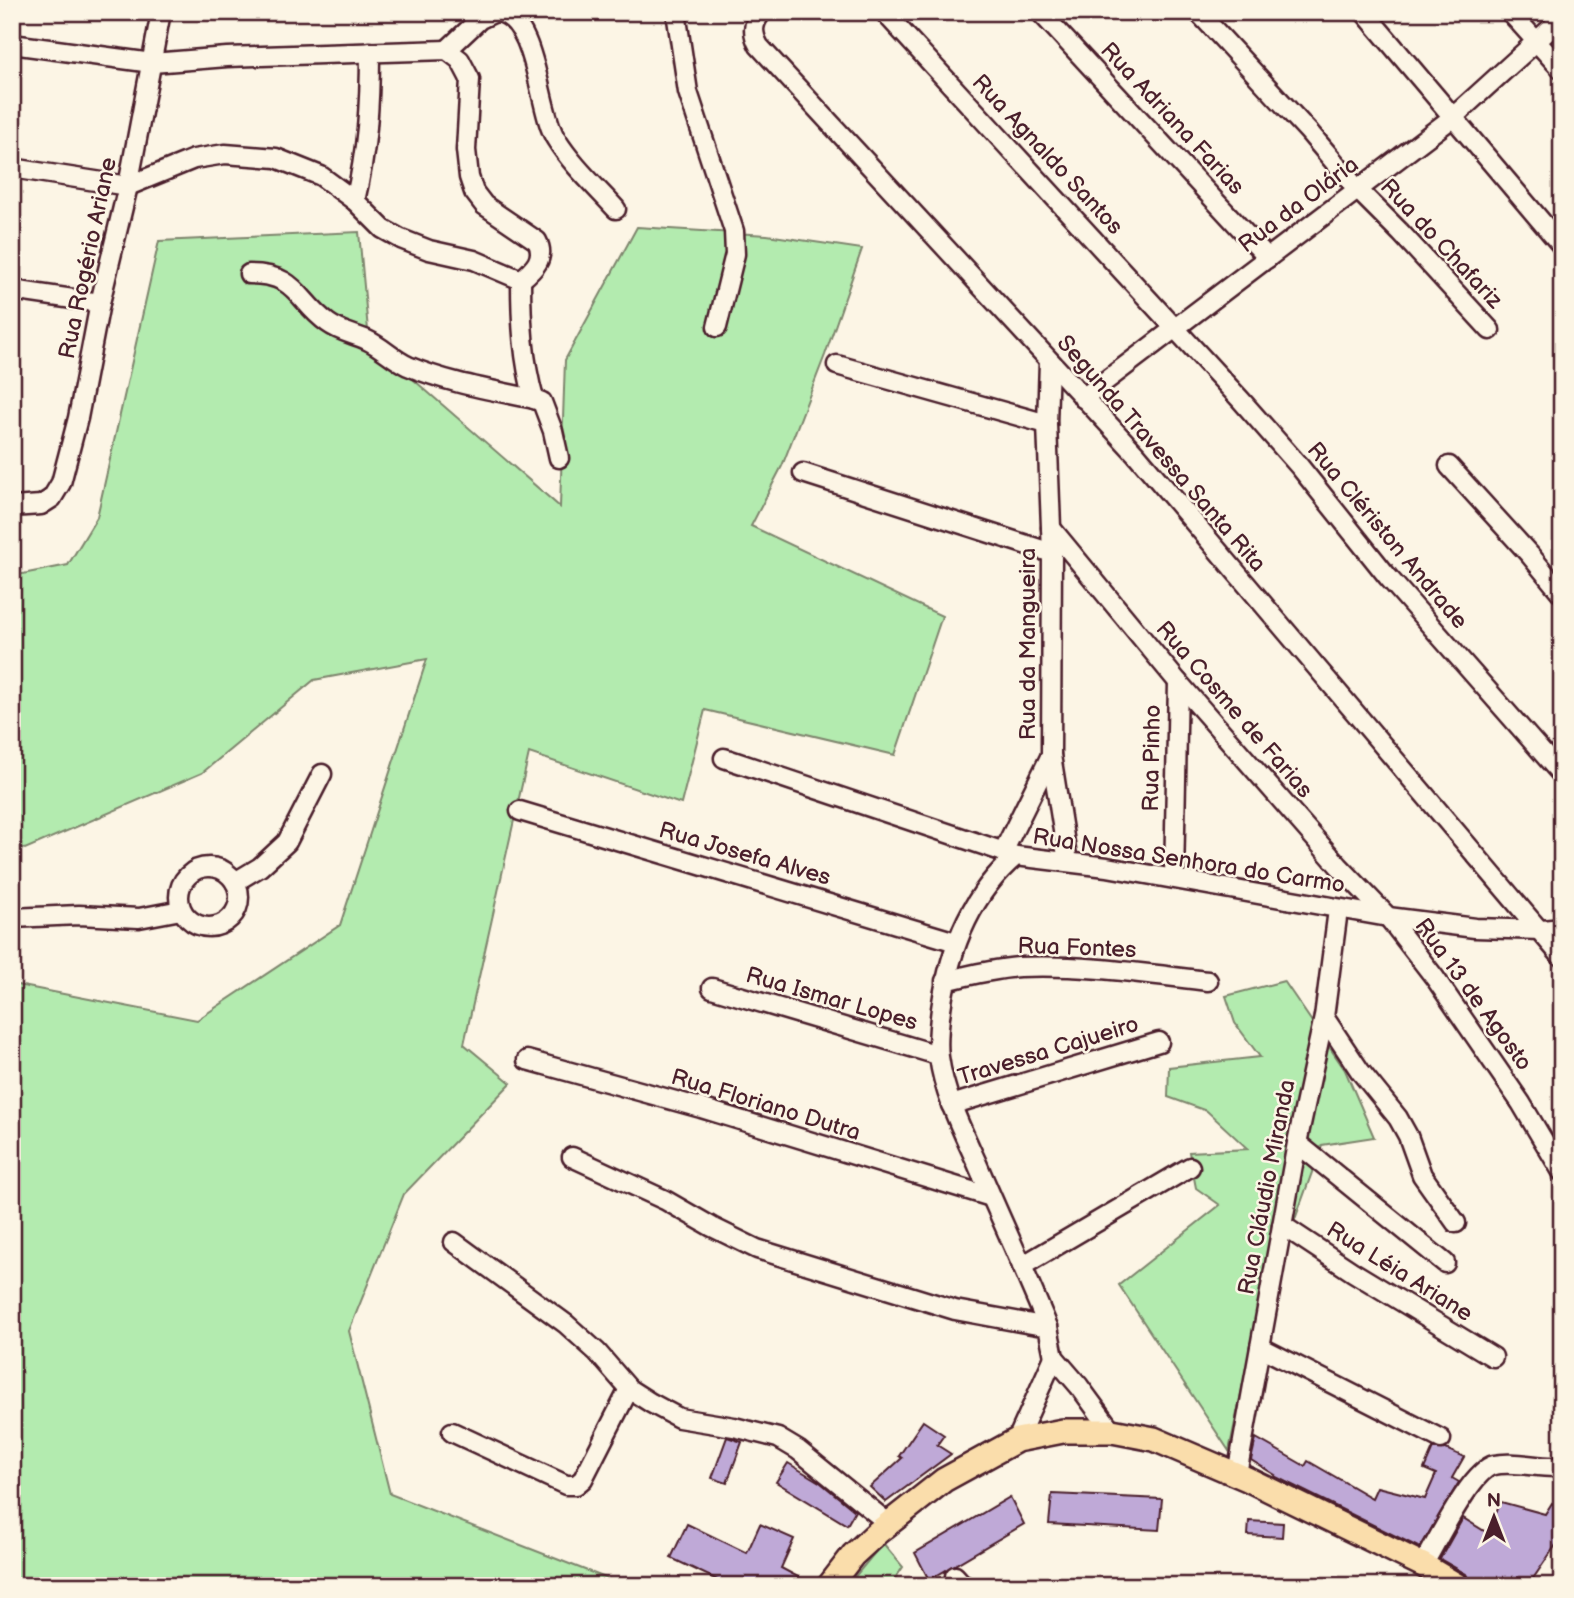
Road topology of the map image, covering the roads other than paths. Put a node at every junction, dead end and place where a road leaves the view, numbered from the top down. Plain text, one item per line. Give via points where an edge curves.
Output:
1 (161, 12) edge
2 (496, 12) edge
3 (676, 12) edge
4 (761, 12) edge
5 (884, 12) edge
6 (1040, 12) edge
7 (1198, 12) edge
8 (1364, 12) edge
9 (1510, 12) edge
10 (1562, 18) edge
11 (1536, 40) junction
12 (12, 44) edge
13 (447, 51) junction
14 (370, 52) junction
15 (152, 63) junction
16 (1562, 70) edge
17 (1452, 118) junction
18 (12, 168) edge
19 (128, 186) junction
20 (1358, 190) junction
21 (355, 201) junction
22 (616, 209) dead end
23 (1562, 246) edge
24 (1268, 258) junction
25 (249, 274) dead end
26 (520, 280) junction
27 (12, 290) edge
28 (100, 303) junction
29 (718, 327) dead end
30 (1176, 328) junction
31 (1490, 330) dead end
32 (1049, 361) junction
33 (836, 365) dead end
34 (1083, 398) junction
35 (534, 399) junction
36 (1048, 424) junction
37 (559, 458) dead end
38 (1449, 466) dead end
39 (803, 472) dead end
40 (12, 507) edge
41 (1051, 528) junction
42 (1052, 553) junction
43 (1562, 594) edge
44 (1178, 682) junction
45 (1051, 755) junction
46 (724, 758) dead end
47 (322, 774) dead end
48 (1562, 775) edge
49 (520, 811) dead end
50 (1010, 854) junction
51 (1068, 862) junction
52 (1174, 878) junction
53 (235, 882) junction
54 (181, 909) junction
55 (1338, 909) junction
56 (1388, 917) junction
57 (12, 918) edge
58 (1562, 928) edge
59 (1542, 930) junction
60 (956, 943) junction
61 (1562, 957) edge
62 (945, 981) junction
63 (1208, 981) dead end
64 (712, 988) dead end
65 (1324, 1017) junction
66 (1159, 1042) dead end
67 (939, 1055) junction
68 (527, 1060) dead end
69 (951, 1105) junction
70 (1297, 1143) junction
71 (572, 1157) dead end
72 (1190, 1167) dead end
73 (1562, 1172) edge
74 (991, 1197) junction
75 (1457, 1223) dead end
76 (1282, 1225) junction
77 (454, 1242) dead end
78 (1445, 1264) dead end
79 (1023, 1266) junction
80 (1048, 1327) junction
81 (1260, 1347) junction
82 (1055, 1357) junction
83 (1493, 1357) dead end
84 (629, 1389) junction
85 (1111, 1431) junction
86 (452, 1432) dead end
87 (1441, 1439) dead end
88 (1017, 1440) junction
89 (1553, 1467) dead end
90 (1237, 1474) junction
91 (888, 1523) junction
92 (1423, 1565) junction
93 (829, 1586) edge
94 (1458, 1586) edge

1 - 15 street, Rua Rogério Ariane
2 - 13 street via 480,19
2 - 22 street via 507,15 524,38 554,137
3 - 29 street via 688,92 734,232 735,254
4 - 32 street, Segunda Travessa Santa Rita via 753,31 759,46
5 - 30 street, Rua Agnaldo Santos
6 - 24 street, Rua Adriana Farias
7 - 20 street, Rua do Chafariz
8 - 17 street
9 - 11 street
10 - 11 street, Rua da Olária
11 - 16 street
11 - 17 street, Rua da Olária
12 - 15 street
13 - 14 street
13 - 26 street via 460,60 470,79 466,150 474,192 484,205 540,247 539,261
14 - 15 street
14 - 21 street via 370,110
15 - 19 street, Rua Rogério Ariane
17 - 20 street, Rua da Olária
17 - 23 street
18 - 19 street
19 - 21 street via 194,159 253,155 301,166
19 - 28 street, Rua Rogério Ariane
20 - 24 street, Rua da Olária
20 - 31 street, Rua do Chafariz
21 - 26 street via 383,229 401,239 474,260
24 - 30 street, Rua da Olária
25 - 35 street via 285,281 326,323 412,368
26 - 35 street via 524,355
27 - 28 street
28 - 40 street, Rua Rogério Ariane via 61,484 41,505
30 - 34 street, Rua da Olária
30 - 48 street, Rua Clériston Andrade
32 - 34 street, Segunda Travessa Santa Rita
32 - 36 street, Rua da Mangueira
33 - 36 street
34 - 59 street, Segunda Travessa Santa Rita via 1136,454
35 - 37 street via 542,402
36 - 41 street, Rua da Mangueira
38 - 43 street
39 - 42 street
41 - 42 street, Rua da Mangueira
41 - 44 street, Rua Cosme de Farias
42 - 45 street, Rua da Mangueira
44 - 52 street, Rua Pinho
44 - 56 street, Rua Cosme de Farias
45 - 50 street
45 - 51 street, Rua da Mangueira
46 - 50 street
47 - 53 street via 287,842
49 - 60 street, Rua Josefa Alves
50 - 51 street, Rua Nossa Senhora do Carmo
50 - 60 street, Rua Nossa Senhora do Carmo via 983,891
51 - 52 street, Rua Nossa Senhora do Carmo
52 - 55 street, Rua Nossa Senhora do Carmo
53 - 54 street via 212,867 192,872 180,889
53 - 54 street via 237,909 224,923 205,927 187,918
54 - 57 street via 139,918
55 - 56 street, Rua Nossa Senhora do Carmo
55 - 65 street, Rua Cláudio Miranda
56 - 59 street, Rua Nossa Senhora do Carmo via 1475,928
56 - 73 street, Rua 13 de Agosto via 1521,1102
58 - 59 street, Rua Nossa Senhora do Carmo
59 - 61 street, Segunda Travessa Santa Rita
60 - 62 street, Rua Nossa Senhora do Carmo
62 - 63 street, Rua Fontes via 1018,967
62 - 67 street, Rua Nossa Senhora do Carmo
64 - 67 street, Rua Ismar Lopes
65 - 70 street, Rua Cláudio Miranda
65 - 75 street via 1398,1118 1422,1175
66 - 69 street, Travessa Cajueiro
67 - 69 street, Rua Nossa Senhora do Carmo
68 - 74 street, Rua Floriano Dutra
69 - 74 street, Rua Nossa Senhora do Carmo
70 - 76 street, Rua Cláudio Miranda
70 - 78 street
71 - 80 street via 757,1249 955,1310
72 - 79 street
74 - 79 street, Rua Nossa Senhora do Carmo
76 - 81 street, Rua Cláudio Miranda
76 - 83 street, Rua Léia Ariane
77 - 84 street via 566,1324
79 - 80 street, Rua Nossa Senhora do Carmo
80 - 82 street, Rua Nossa Senhora do Carmo
81 - 87 street
81 - 90 street, Rua Cláudio Miranda
82 - 85 street, Rua Nossa Senhora do Carmo
82 - 88 street
84 - 86 street via 576,1485 566,1485
84 - 91 street via 679,1418 778,1438
85 - 88 main road via 1063,1431
85 - 90 main road via 1154,1439
88 - 91 main road via 944,1480
89 - 92 street via 1497,1464 1484,1469
90 - 92 main road
91 - 93 main road via 853,1555
92 - 94 main road

